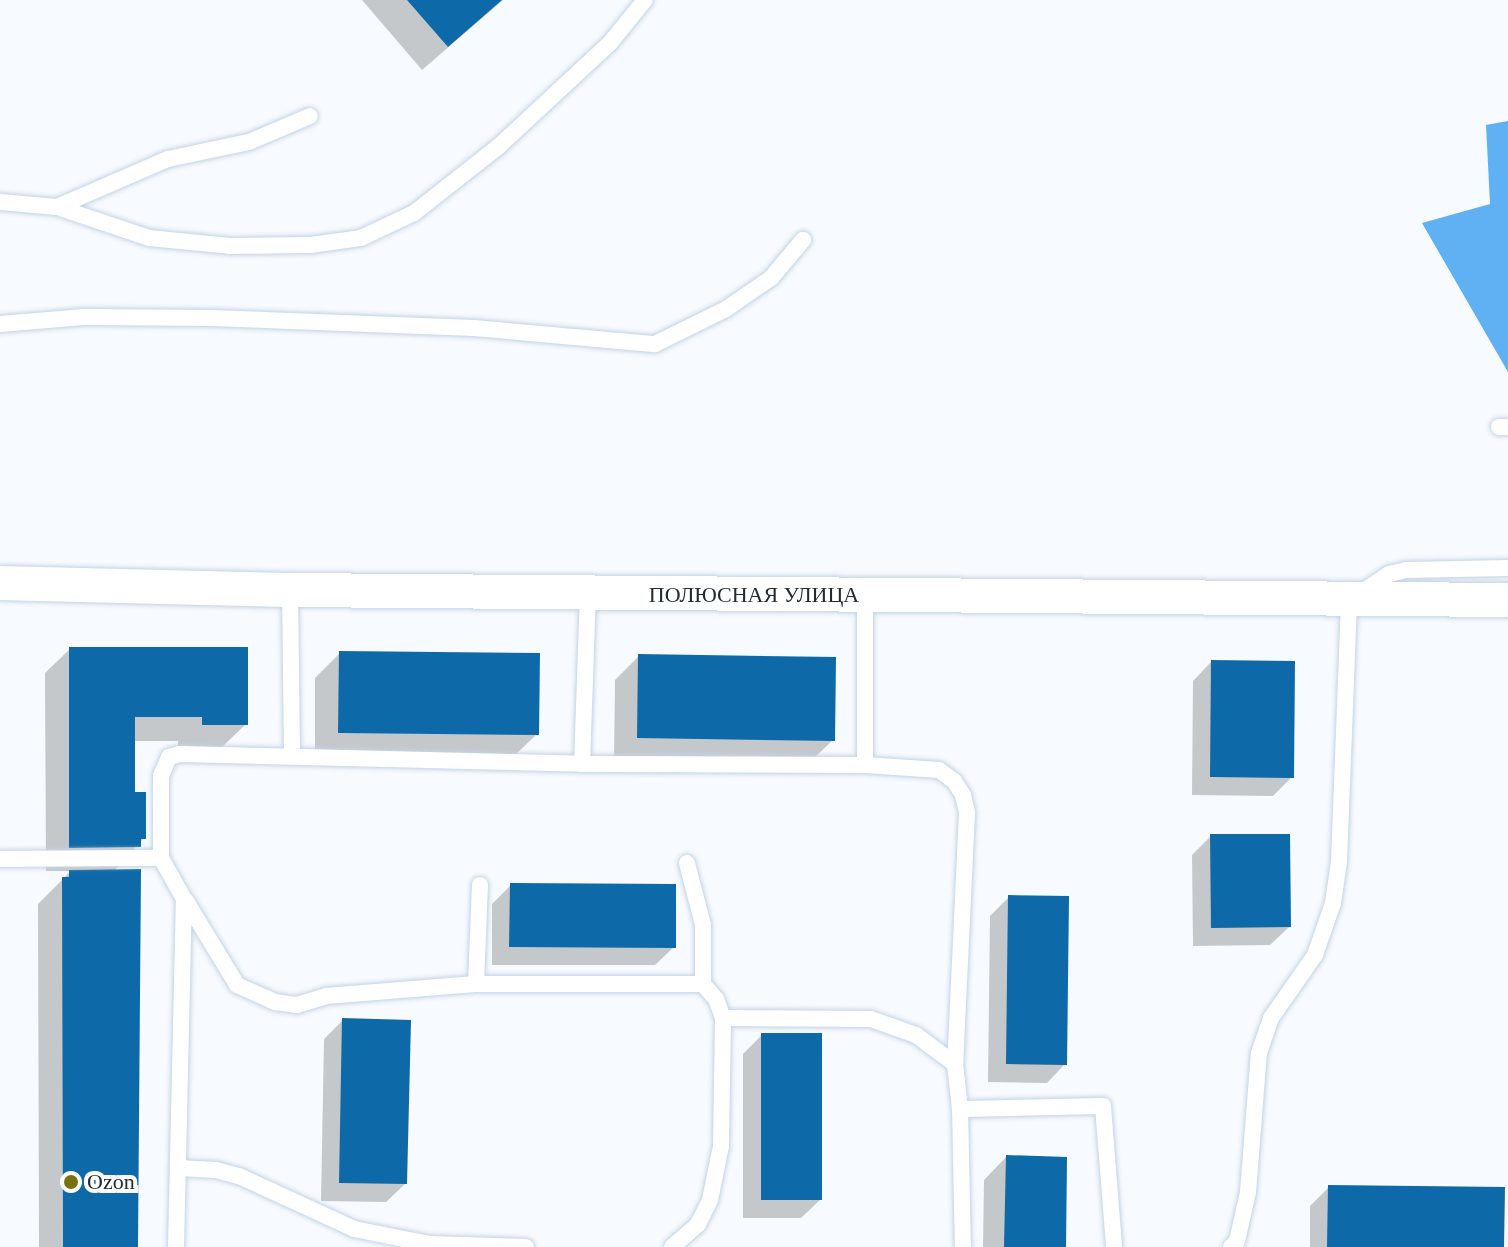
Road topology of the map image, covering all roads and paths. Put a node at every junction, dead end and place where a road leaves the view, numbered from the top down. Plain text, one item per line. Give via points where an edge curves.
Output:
1 (645, 0) edge
2 (310, 116) dead end
3 (0, 202) edge
4 (57, 207) junction
5 (803, 240) dead end
6 (0, 324) edge
7 (1508, 568) edge
8 (0, 583) edge
9 (290, 590) junction
10 (588, 594) junction
11 (865, 596) junction
12 (1508, 600) edge
13 (1349, 601) junction
14 (292, 755) junction
15 (582, 764) junction
16 (865, 765) junction
17 (161, 858) junction
18 (0, 859) edge
19 (687, 863) dead end
20 (480, 885) dead end
21 (184, 899) junction
22 (476, 984) junction
23 (703, 984) junction
24 (723, 1018) junction
25 (955, 1064) junction
26 (960, 1109) junction
27 (178, 1168) junction
28 (176, 1247) edge
29 (526, 1247) edge
30 (672, 1247) edge
31 (963, 1247) edge
32 (1114, 1247) edge
33 (1231, 1247) edge

1 - 4 lane via 610,43 498,147 414,213 361,238 230,246 162,240
2 - 4 lane via 249,142 168,159
3 - 4 lane
5 - 6 lane via 771,278 726,309 655,344 474,328 212,318 84,317
7 - 13 lane via 1406,570 1389,574
8 - 9 street, ПОЛЮСНАЯ УЛИЦА
9 - 10 street, ПОЛЮСНАЯ УЛИЦА
9 - 14 lane
10 - 11 street, ПОЛЮСНАЯ УЛИЦА
10 - 15 lane
11 - 13 street, ПОЛЮСНАЯ УЛИЦА
11 - 16 lane
12 - 13 street, ПОЛЮСНАЯ УЛИЦА
13 - 33 lane via 1333,903 1315,955 1271,1018 1259,1053 1248,1192
14 - 15 lane
14 - 17 lane via 169,757 161,776
15 - 16 lane
16 - 25 lane via 939,770 963,795 967,813
17 - 18 lane
17 - 21 lane
19 - 23 lane via 703,925
20 - 22 lane
21 - 22 lane via 237,985 275,1002 297,1005 326,996
21 - 27 lane
22 - 23 lane
23 - 24 lane
24 - 25 lane via 871,1019 916,1035
24 - 30 lane via 716,1177 698,1224
25 - 26 lane
26 - 31 lane
26 - 32 lane via 1103,1106
27 - 28 lane
27 - 29 lane via 239,1176 354,1229 429,1244

